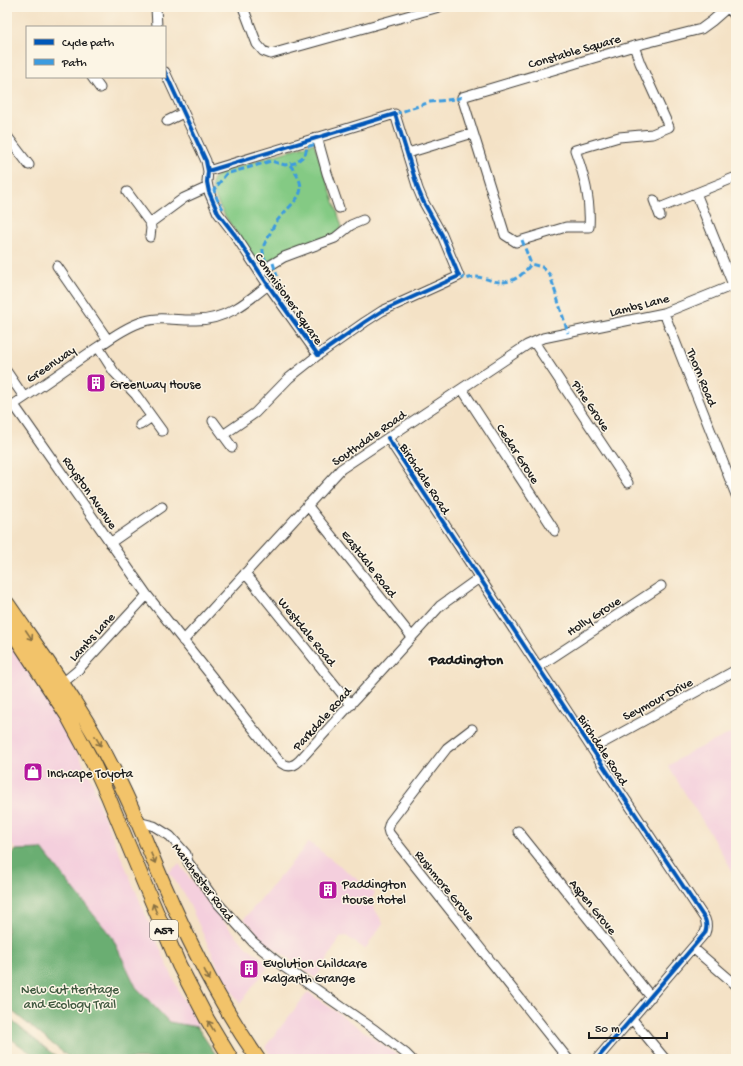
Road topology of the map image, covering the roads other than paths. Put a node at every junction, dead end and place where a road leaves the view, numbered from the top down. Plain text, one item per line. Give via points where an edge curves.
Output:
1 (156, 7) edge
2 (243, 7) edge
3 (439, 7) edge
4 (728, 7) edge
5 (736, 17) edge
6 (158, 26) edge
7 (634, 46) junction
8 (166, 74) edge
9 (93, 78) edge
10 (100, 88) dead end
11 (183, 113) junction
12 (167, 121) dead end
13 (473, 133) junction
14 (7, 136) edge
15 (316, 137) junction
16 (408, 153) junction
17 (29, 165) dead end
18 (208, 170) junction
19 (735, 174) edge
20 (208, 187) junction
21 (127, 192) dead end
22 (696, 193) junction
23 (339, 208) dead end
24 (657, 208) dead end
25 (362, 220) dead end
26 (150, 223) junction
27 (150, 237) dead end
28 (57, 266) dead end
29 (259, 272) junction
30 (268, 285) junction
31 (734, 285) edge
32 (664, 313) junction
33 (568, 333) joint
34 (108, 340) junction
35 (534, 342) junction
36 (98, 347) junction
37 (318, 355) junction
38 (7, 372) edge
39 (462, 389) junction
40 (24, 396) junction
41 (10, 407) edge
42 (152, 417) junction
43 (213, 420) dead end
44 (140, 425) dead end
45 (162, 431) dead end
46 (223, 435) junction
47 (388, 438) junction
48 (232, 447) dead end
49 (628, 483) dead end
50 (736, 495) edge
51 (307, 505) junction
52 (162, 507) dead end
53 (555, 531) dead end
54 (110, 543) junction
55 (245, 574) junction
56 (479, 578) junction
57 (662, 586) dead end
58 (147, 595) junction
59 (7, 603) edge
60 (7, 624) edge
61 (412, 637) junction
62 (183, 641) junction
63 (538, 667) junction
64 (736, 670) edge
65 (57, 688) junction
66 (351, 704) junction
67 (472, 729) dead end
68 (592, 749) junction
69 (138, 822) junction
70 (518, 831) dead end
71 (693, 948) junction
72 (736, 985) edge
73 (651, 997) junction
74 (632, 1018) junction
75 (231, 1059) edge
76 (258, 1059) edge
77 (411, 1059) edge
78 (568, 1059) edge
79 (597, 1059) edge
80 (665, 1059) edge

1 - 6 street
2 - 3 street via 260,48 271,54
4 - 5 street
4 - 7 street via 701,28
7 - 13 street, Constable Square via 462,96
7 - 13 street, Constable Square via 669,127 652,134 619,137 575,150 587,191 590,208 589,227 566,227 516,242 505,235
8 - 11 street
9 - 10 street
11 - 12 street
11 - 18 street
13 - 16 street
14 - 17 street
15 - 16 street, Commisioner Square via 395,114
15 - 18 street, Commisioner Square
15 - 23 street
16 - 37 street, Commisioner Square via 423,201 442,235 459,276 382,311
18 - 20 street, Commisioner Square
19 - 22 street
20 - 26 street via 187,196
20 - 29 street, Commisioner Square via 218,213
21 - 26 street
22 - 24 street
22 - 31 street
25 - 29 street via 335,238 284,257
26 - 27 street
28 - 34 street
29 - 30 street, Commisioner Square
30 - 34 street, Greenway via 241,306 219,317 195,320 151,319 132,326
30 - 37 street, Commisioner Square
31 - 32 street, Lambs Lane
32 - 33 street, Lambs Lane
32 - 50 street, Thorn Road
33 - 35 street, Southdale Road
34 - 36 street, Greenway
35 - 39 street, Southdale Road
35 - 49 street, Pine Grove
36 - 40 street, Greenway
36 - 42 street via 114,372
37 - 46 street via 289,378 255,413
38 - 40 street
39 - 47 street, Southdale Road
39 - 53 street, Cedar Grove
40 - 41 street, Greenway
41 - 54 street, Royston Avenue
42 - 44 street
42 - 45 street
43 - 46 street
46 - 48 street
47 - 51 street, Southdale Road via 341,469
47 - 56 street, Birchdale Road
51 - 55 street, Southdale Road
51 - 61 street, Eastdale Road
52 - 54 street
54 - 58 street, Royston Avenue
55 - 62 street, Southdale Road
55 - 66 street, Westdale Road
56 - 61 street, Parkdale Road via 444,602
56 - 63 street, Birchdale Road
57 - 63 street, Holly Grove
58 - 62 street, Parkdale Road
58 - 65 street, Lambs Lane via 77,671
59 -> 65 main road, A57
60 - 65 main road, A57
61 - 66 street, Parkdale Road
62 - 66 street, Parkdale Road via 284,765 295,765
63 - 68 street, Birchdale Road
64 - 68 street, Seymour Drive
65 -> 69 main road, A57 via 93,732
75 -> 65 main road, A57 via 179,964 108,796 67,715
67 - 78 street, Rushmore Grove via 447,748 390,822 389,832
68 - 71 street, Birchdale Road via 705,919 705,934
69 -> 76 main road, A57 via 179,918 213,987
69 - 77 street, Manchester Road via 154,826 170,836 186,854 188,862 215,900 253,942
70 - 73 street, Aspen Grove
71 - 72 street
71 - 73 street, Birchdale Road
73 - 74 street, Birchdale Road
74 - 79 street, Birchdale Road
74 - 80 street

